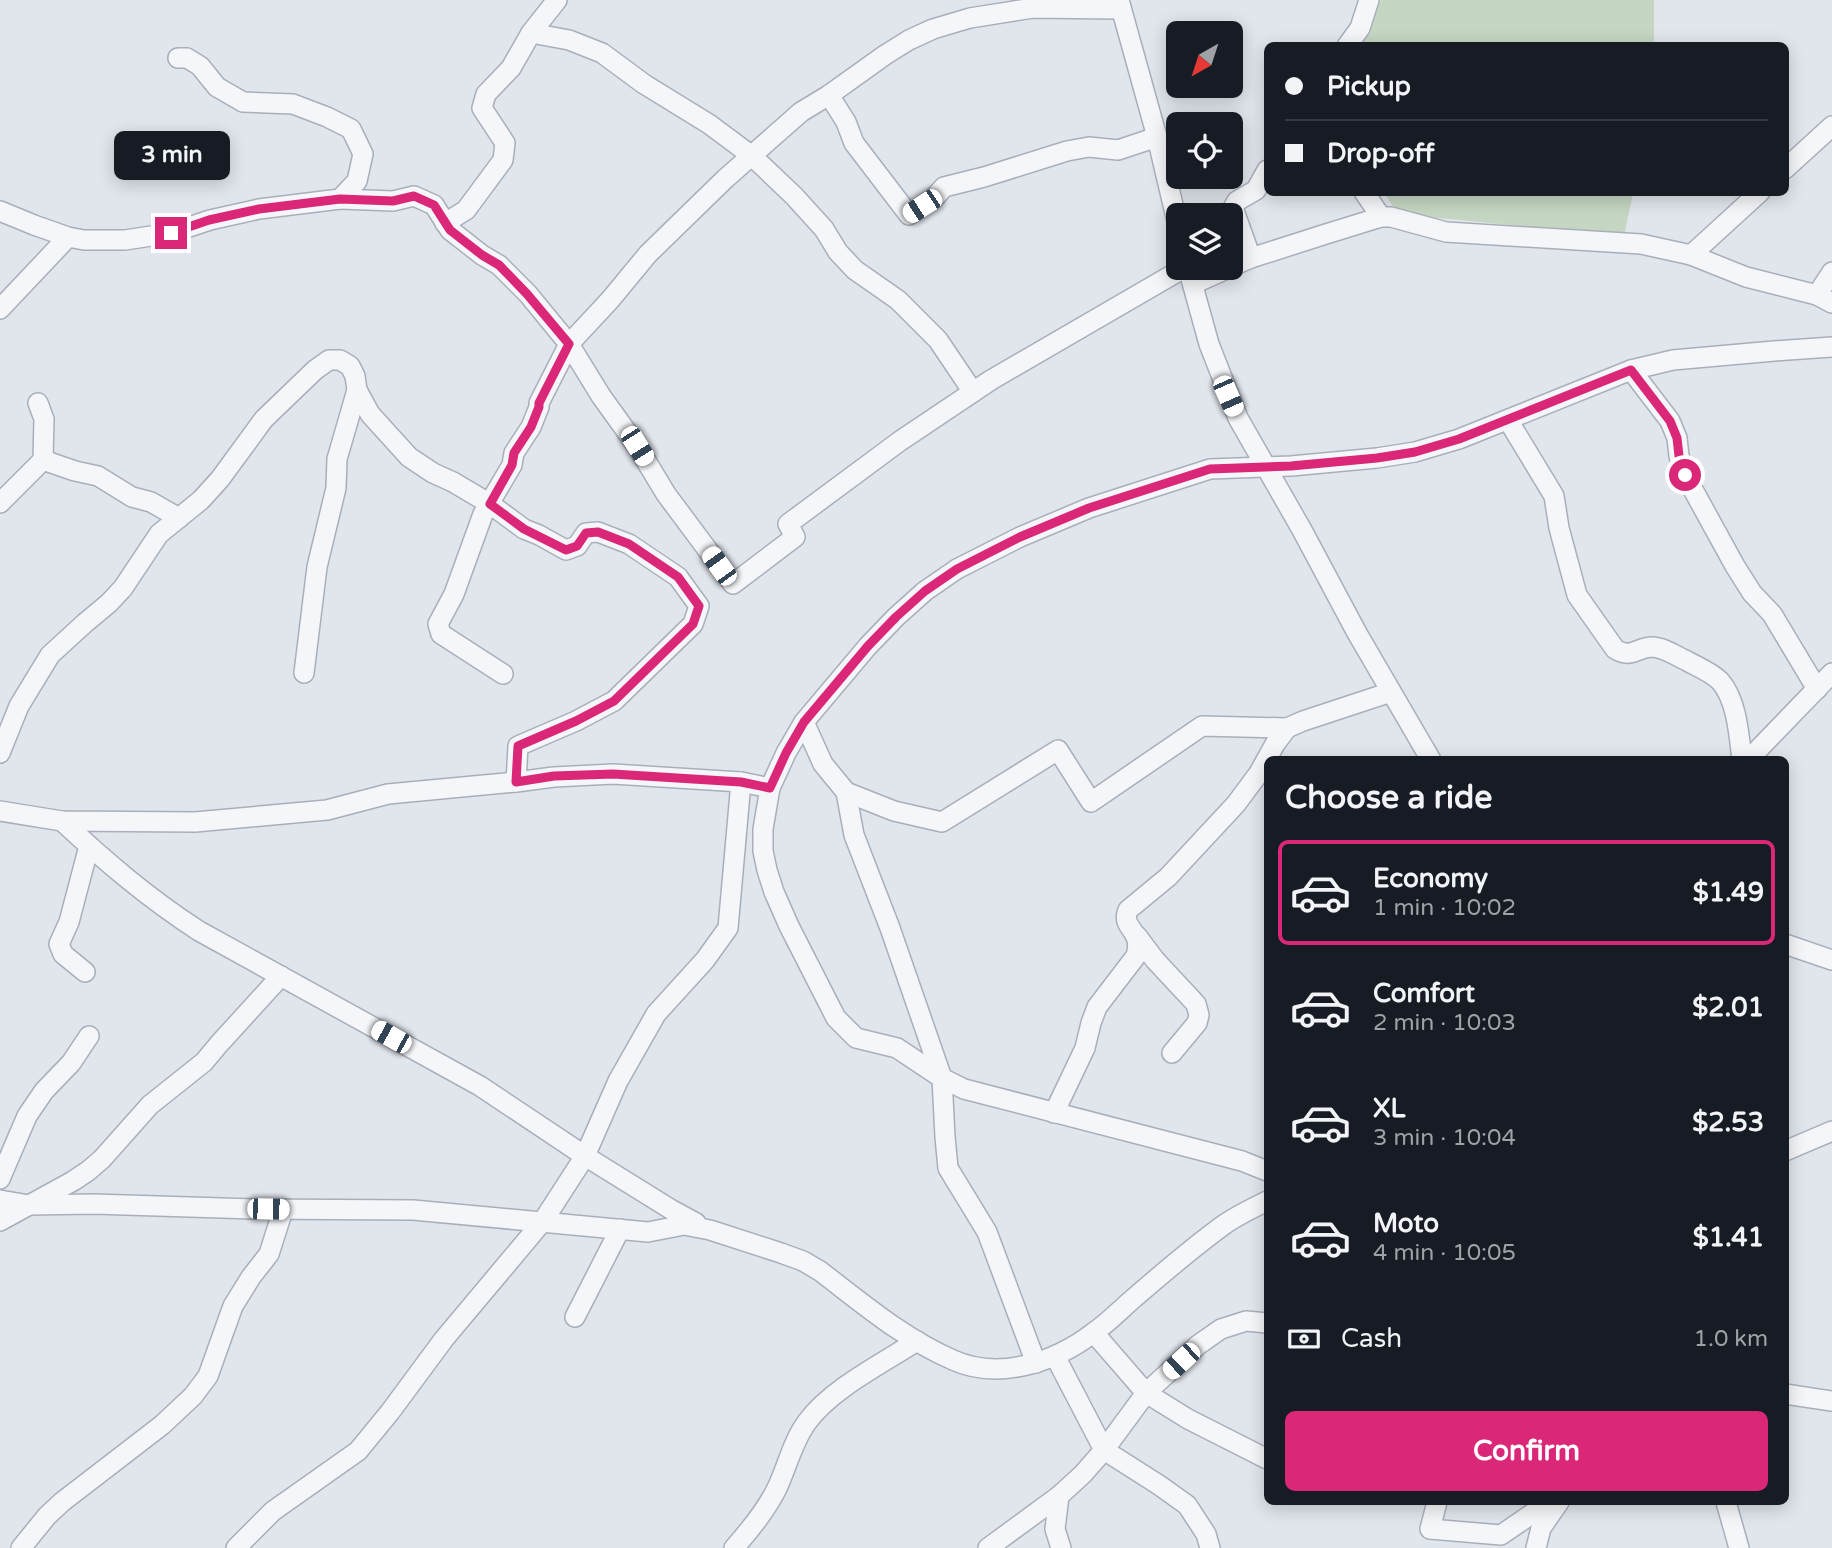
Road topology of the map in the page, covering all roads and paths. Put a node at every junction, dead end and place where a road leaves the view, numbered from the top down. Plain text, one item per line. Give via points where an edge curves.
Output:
1 (1369, 0) edge
2 (546, 4) edge
3 (1120, 4) edge
4 (531, 33) junction
5 (1350, 42) edge
6 (178, 58) dead end
7 (829, 94) junction
8 (1832, 126) edge
9 (1157, 137) junction
10 (752, 156) junction
11 (1789, 165) edge
12 (1264, 175) edge
13 (1367, 196) edge
14 (1755, 196) edge
15 (340, 199) junction
16 (1173, 203) edge
17 (0, 211) edge
18 (1381, 217) junction
19 (445, 223) junction
20 (68, 237) junction
21 (1691, 255) junction
22 (1251, 258) junction
23 (1243, 261) edge
24 (1832, 272) edge
25 (1175, 280) edge
26 (1190, 280) edge
27 (1824, 299) edge
28 (0, 309) edge
29 (569, 344) junction
30 (1832, 347) edge
31 (1631, 370) junction
32 (357, 390) junction
33 (973, 392) junction
34 (38, 403) dead end
35 (1508, 420) junction
36 (43, 460) junction
37 (1267, 468) junction
38 (0, 503) edge
39 (490, 504) junction
40 (179, 518) junction
41 (304, 673) dead end
42 (1832, 673) edge
43 (502, 674) dead end
44 (1817, 689) junction
45 (1391, 692) junction
46 (804, 722) junction
47 (1287, 728) junction
48 (0, 753) edge
49 (1268, 756) edge
50 (1429, 756) edge
51 (1741, 756) edge
52 (1752, 756) edge
53 (1264, 763) edge
54 (516, 782) junction
55 (741, 782) junction
56 (770, 788) junction
57 (846, 792) junction
58 (0, 811) edge
59 (62, 821) junction
60 (89, 846) junction
61 (1137, 936) junction
62 (1789, 945) edge
63 (1832, 960) edge
64 (85, 972) dead end
65 (281, 976) junction
66 (89, 1036) dead end
67 (1172, 1053) dead end
68 (942, 1078) junction
69 (1054, 1113) junction
70 (1832, 1131) edge
71 (1789, 1149) edge
72 (585, 1156) junction
73 (1264, 1170) edge
74 (0, 1179) edge
75 (0, 1200) edge
76 (1264, 1204) edge
77 (29, 1205) junction
78 (283, 1210) junction
79 (0, 1221) edge
80 (543, 1221) junction
81 (620, 1229) junction
82 (710, 1230) junction
83 (575, 1317) dead end
84 (1264, 1323) edge
85 (1094, 1333) junction
86 (917, 1342) junction
87 (1055, 1356) junction
88 (1036, 1363) junction
89 (1146, 1393) junction
90 (1789, 1395) edge
91 (1832, 1401) edge
92 (1104, 1450) junction
93 (1264, 1457) edge
94 (1059, 1496) junction
95 (1436, 1505) edge
96 (1545, 1505) edge
97 (1557, 1505) edge
98 (1727, 1505) edge
99 (21, 1548) edge
100 (236, 1548) edge
101 (734, 1548) edge
102 (988, 1548) edge
103 (1061, 1548) edge
104 (1210, 1548) edge
105 (1536, 1548) edge
106 (1739, 1548) edge

1 - 5 street
2 - 4 street
3 - 7 street via 1034,8 933,29
3 - 9 street
4 - 10 street via 569,40 602,53
4 - 19 street via 510,68 486,94 482,108 505,143 503,160 466,210
6 - 15 street via 200,66 217,87 243,102 293,104 351,129 363,154 357,181
7 - 9 street via 854,143 909,215 944,187 1067,150 1118,150
7 - 10 street via 801,112
8 - 11 street
9 - 16 street
10 - 29 street via 648,254
10 - 33 street via 824,229 855,270 898,300 938,340
12 - 22 street via 1255,190 1233,208
13 - 18 street
14 - 21 street
15 - 19 street via 393,201 414,196 434,205
15 - 20 street via 259,209 171,233 106,241
17 - 20 street
18 - 21 street via 1446,232 1642,244
18 - 22 street
19 - 29 street via 499,265
20 - 28 street
21 - 27 street via 1746,278
22 - 23 street
24 - 27 street
25 - 33 street
26 - 37 street via 1228,396
29 - 33 street via 666,494 733,584 795,537 788,524
29 - 39 street
30 - 31 street via 1673,360
31 - 35 street
31 - 44 street via 1670,421 1685,475 1735,566 1772,614
32 - 39 street via 370,414 409,457
32 - 40 street via 350,366 329,360 264,419 220,479
32 - 41 street via 337,459
34 - 36 street via 44,419
35 - 37 street via 1415,452
35 - 51 street via 1554,496 1577,595 1621,653 1650,647 1664,650 1721,682 1735,711
36 - 38 street
36 - 40 street via 98,476
37 - 45 street
37 - 46 street via 1210,469 1089,508 957,569 896,617
39 - 43 street via 438,628
39 - 54 street via 524,529 566,550 577,546 586,533 598,532 629,544 678,577 699,606 693,624 614,701 518,746
40 - 48 street via 159,534 124,588 50,655 19,706
42 - 44 street
44 - 52 street
45 - 47 street
45 - 50 street
46 - 56 street
46 - 57 street via 823,764
47 - 49 street
47 - 57 street via 1202,726 1091,802 1058,750 942,822 894,811
53 - 61 street via 1236,804 1168,877 1128,910 1127,924
54 - 55 street via 613,774
54 - 59 street via 388,794 327,810 269,816 195,822
55 - 56 street
55 - 72 street via 728,928 656,1014 618,1081
56 - 68 street via 763,830 767,870 789,926 836,1018 856,1038 897,1048
57 - 68 street via 854,835
58 - 59 street
59 - 60 street
60 - 64 street via 59,944 63,954
60 - 65 street via 163,908
61 - 67 street via 1196,1004 1197,1023
61 - 69 street via 1136,956 1097,1007 1085,1048
62 - 63 street
65 - 72 street via 481,1086
65 - 77 street via 204,1062 150,1105 102,1159
66 - 74 street via 27,1116
68 - 69 street via 964,1089
68 - 88 street via 948,1168 987,1232
69 - 73 street
70 - 71 street
72 - 80 street
72 - 82 street
75 - 77 street
76 - 85 street via 1226,1223
77 - 78 street
77 - 79 street
78 - 80 street via 413,1210
78 - 99 street via 269,1254 233,1306 208,1377 162,1425 62,1502
80 - 81 street
80 - 100 street via 358,1451 273,1511
81 - 82 street via 653,1232 684,1225
81 - 83 street
82 - 86 street via 803,1261
84 - 89 street via 1246,1321 1221,1329
85 - 87 street
85 - 89 street
86 - 88 street via 973,1367
86 - 101 street via 849,1384 809,1419 777,1487
87 - 88 street
87 - 92 street
89 - 92 street
89 - 93 street
90 - 91 street
92 - 94 street
92 - 104 street via 1187,1505
94 - 102 street
94 - 103 street via 1055,1529
95 - 96 street via 1430,1529 1501,1535
97 - 105 street via 1541,1528
98 - 106 street

